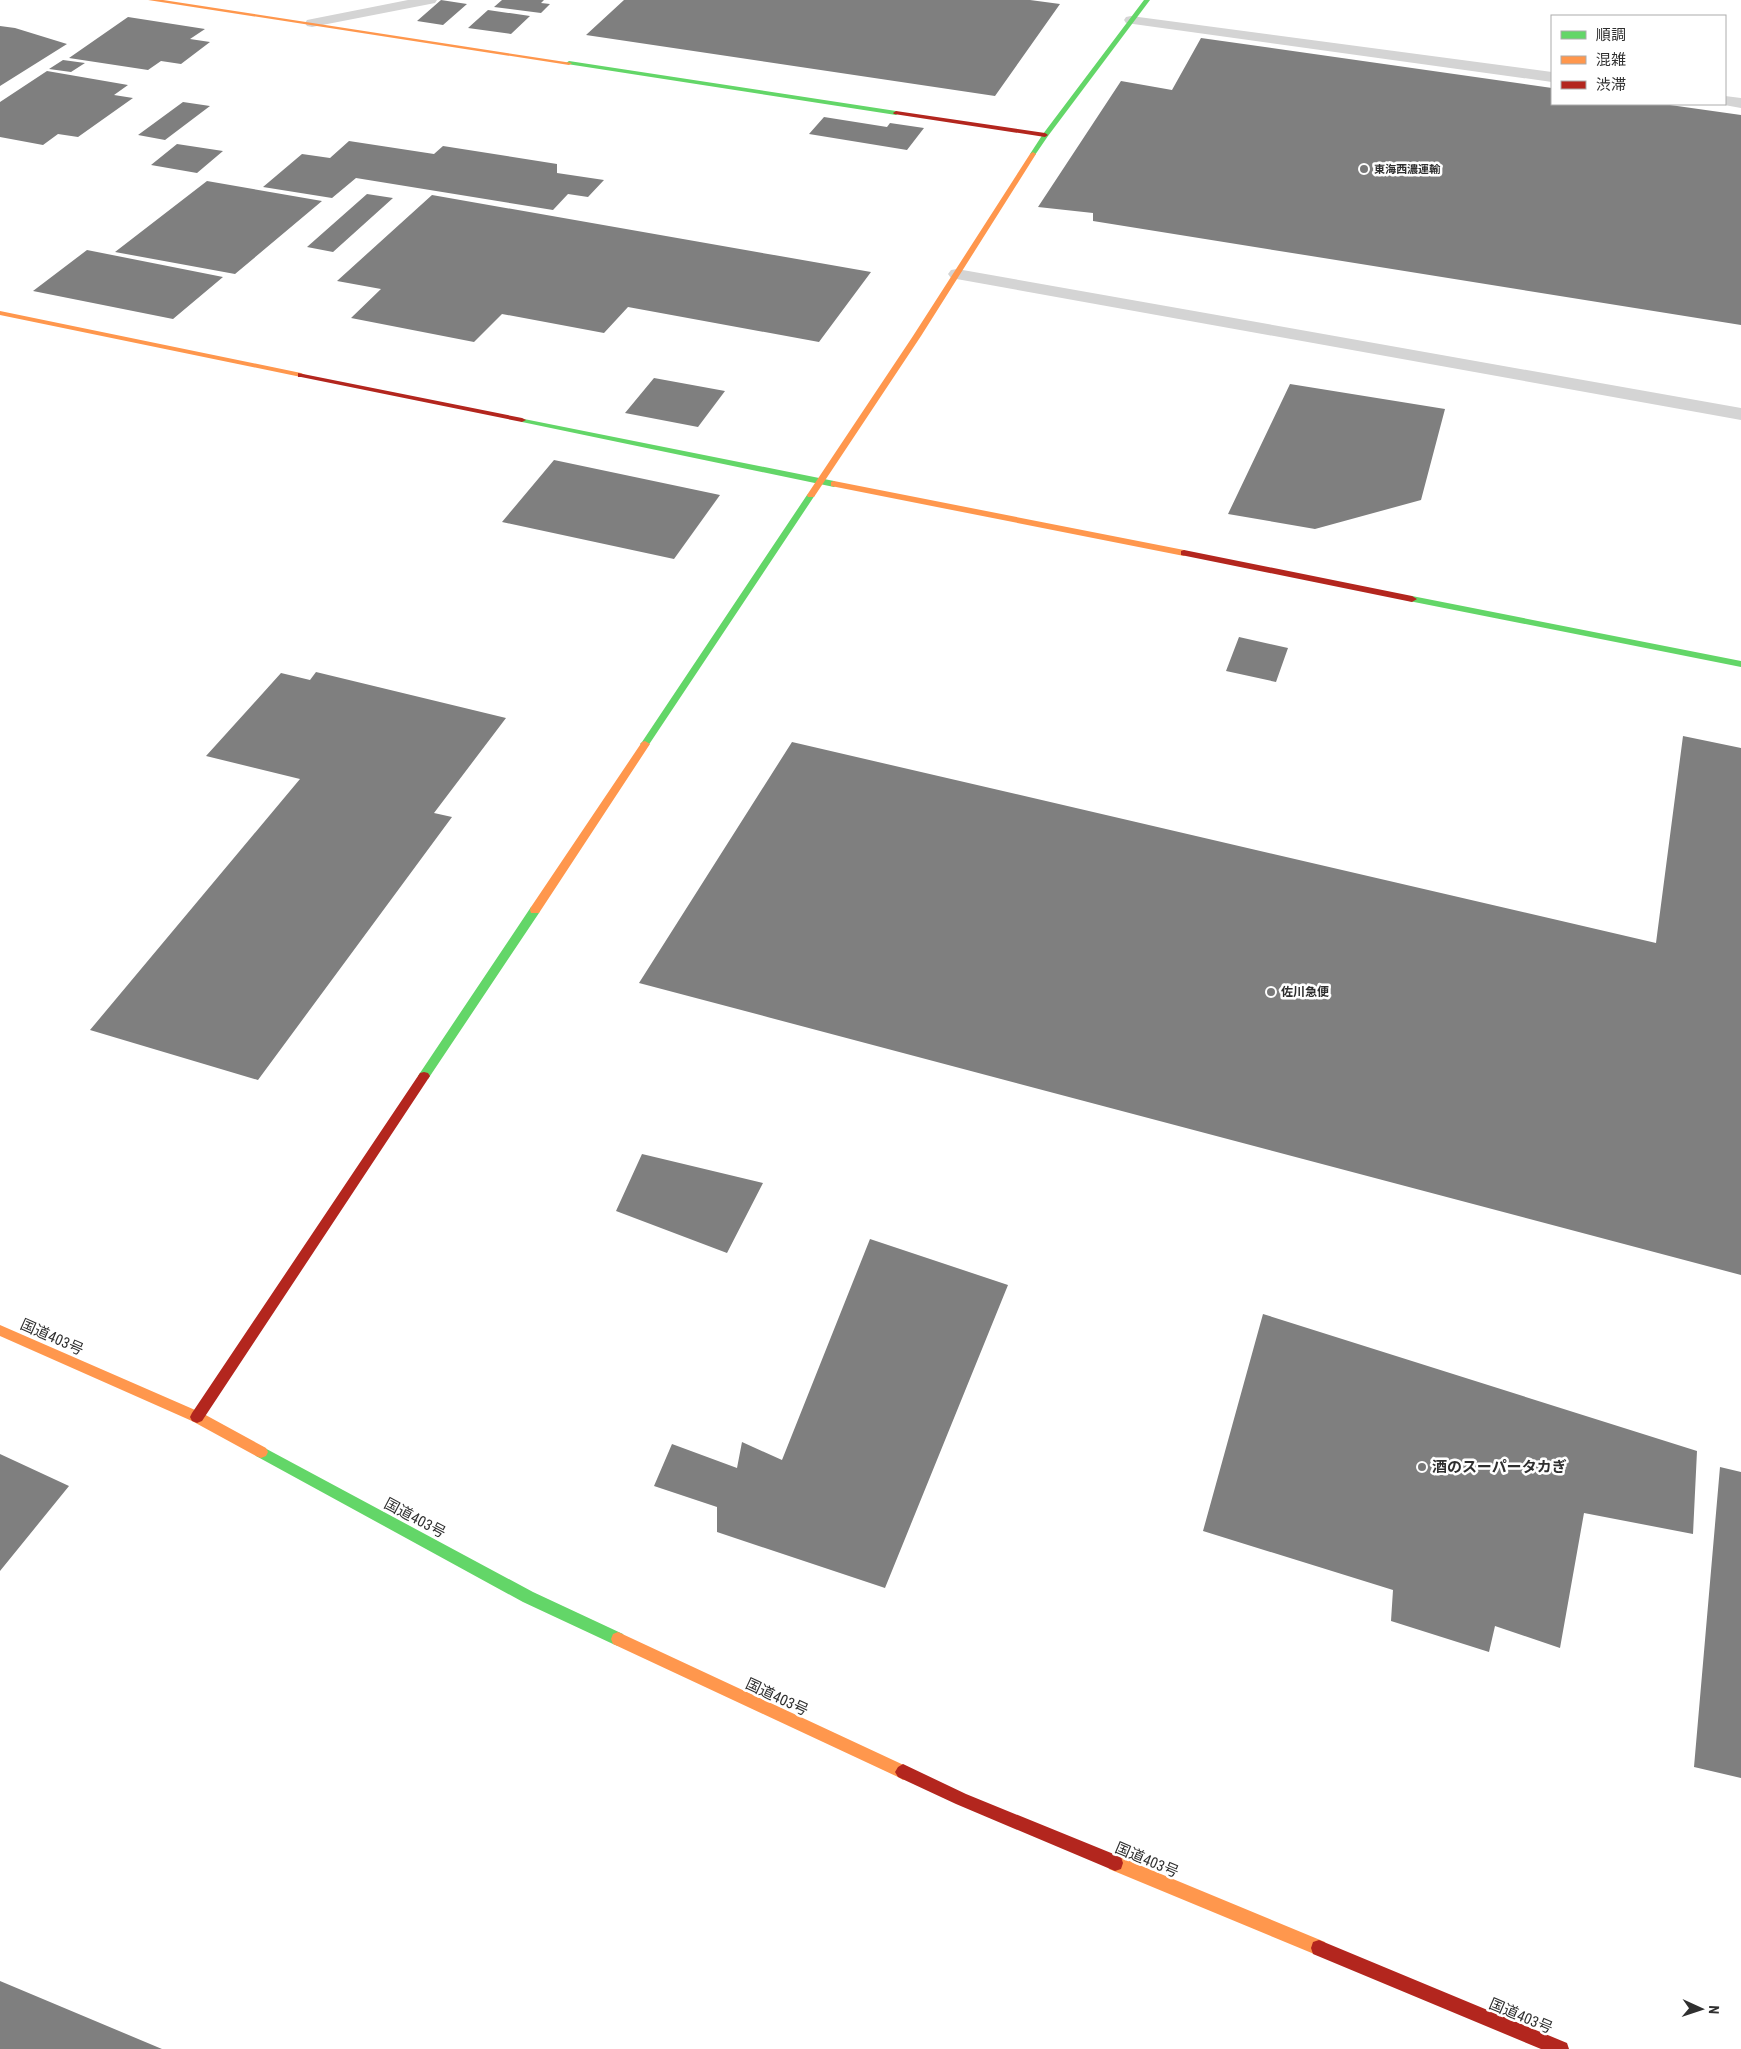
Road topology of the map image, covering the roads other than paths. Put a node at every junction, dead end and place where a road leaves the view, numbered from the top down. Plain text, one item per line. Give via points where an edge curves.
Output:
1 (151, 0) edge
2 (430, 0) edge
3 (1147, 0) edge
4 (1131, 20) junction
5 (312, 23) junction
6 (1551, 77) edge
7 (1726, 100) edge
8 (1741, 103) edge
9 (1045, 135) junction
10 (957, 274) junction
11 (0, 313) edge
12 (1741, 414) edge
13 (819, 481) junction
14 (1741, 664) edge
15 (0, 1330) edge
16 (197, 1417) junction
17 (1561, 2049) edge

1 - 5 main road
2 - 5 street
3 - 4 main road
4 - 6 street
4 - 9 main road
5 - 9 main road
7 - 8 street
9 - 10 main road
10 - 12 street
10 - 13 main road
11 - 13 main road
13 - 14 main road
13 - 16 main road
15 - 16 main road, 国道403号
16 - 17 main road, 国道403号 via 528,1597 952,1795

